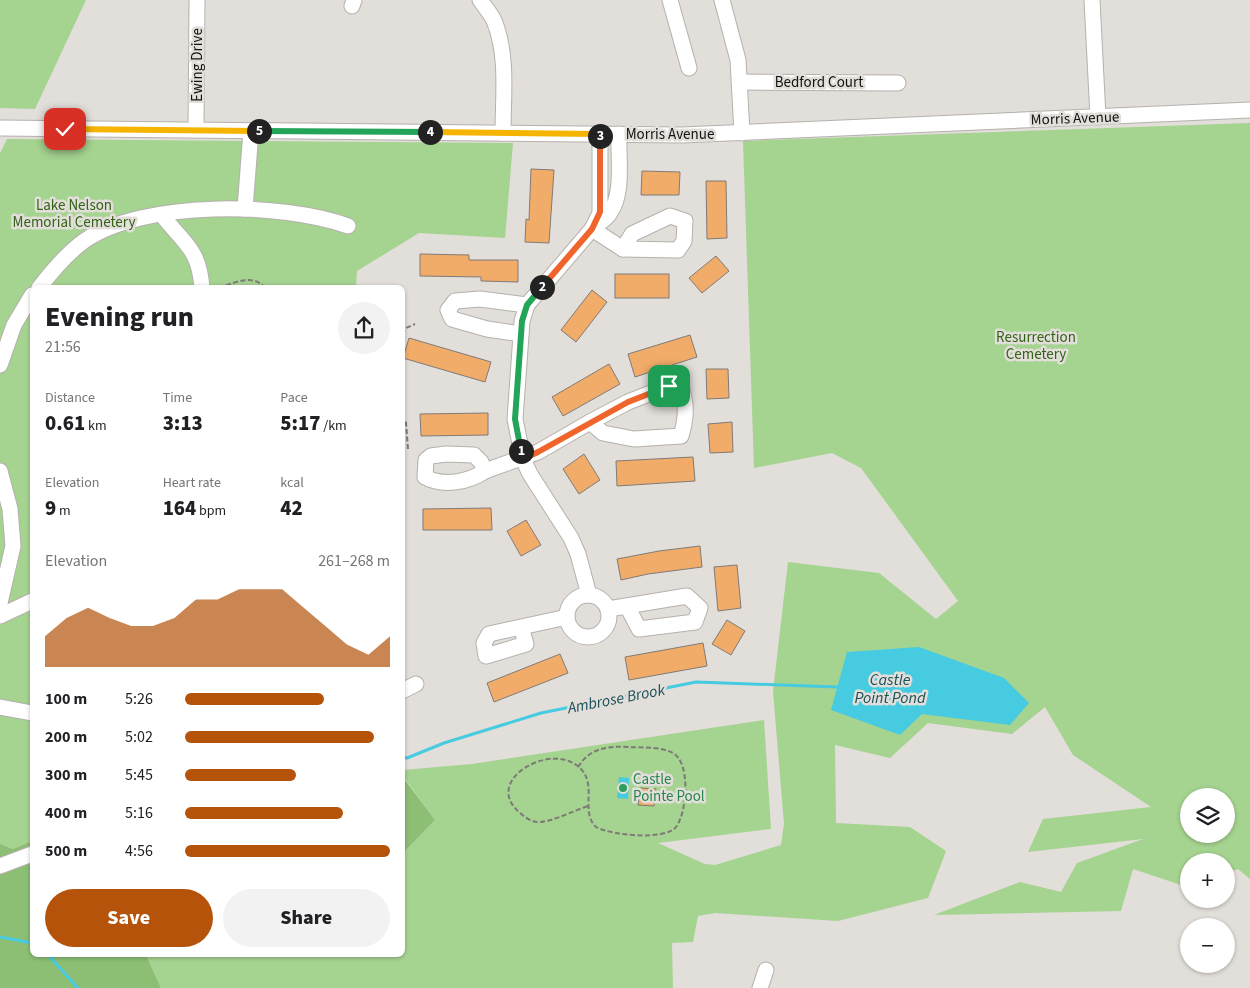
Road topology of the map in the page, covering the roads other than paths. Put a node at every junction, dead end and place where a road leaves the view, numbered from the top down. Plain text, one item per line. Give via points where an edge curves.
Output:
1 (197, 0) edge
2 (480, 0) edge
3 (670, 0) edge
4 (722, 0) edge
5 (1092, 0) edge
6 (689, 68) dead end
7 (740, 82) junction
8 (898, 83) dead end
9 (1250, 110) edge
10 (1098, 117) junction
11 (0, 128) edge
12 (196, 130) junction
13 (251, 131) junction
14 (503, 133) junction
15 (742, 133) junction
16 (600, 134) junction
17 (619, 134) junction
18 (245, 209) junction
19 (162, 215) junction
20 (348, 226) dead end
21 (592, 229) junction
22 (622, 249) dead end
23 (41, 285) edge
24 (202, 285) edge
25 (30, 298) edge
26 (527, 305) junction
27 (521, 334) junction
28 (0, 365) edge
29 (590, 422) junction
30 (523, 459) junction
31 (484, 471) dead end
32 (0, 472) edge
33 (589, 594) junction
34 (30, 602) edge
35 (0, 603) edge
36 (627, 606) dead end
37 (608, 609) junction
38 (0, 616) edge
39 (567, 617) junction
40 (522, 627) dead end
41 (0, 707) edge
42 (30, 712) edge
43 (30, 855) edge
44 (0, 866) edge
45 (766, 970) dead end
46 (760, 988) edge

1 - 12 street, Ewing Drive
2 - 14 street via 494,22 501,44 504,65
3 - 6 street
4 - 7 street via 738,60
5 - 10 street
7 - 8 street, Bedford Court
7 - 15 street
9 - 10 street, Morris Avenue
10 - 15 street, Morris Avenue
11 - 12 street, Morris Avenue
12 - 13 street, Morris Avenue
13 - 14 street, Morris Avenue
13 - 18 street
14 - 16 street, Morris Avenue
15 - 17 street, Morris Avenue
16 - 17 street, Morris Avenue
16 - 21 street via 600,212
17 - 21 street via 615,204 609,215
18 - 19 street
18 - 20 street
19 - 23 street via 129,220 84,241
19 - 24 street via 186,242 200,266
21 - 22 street
21 - 26 street
25 - 28 street via 14,325
26 - 27 street
26 - 27 street via 480,299 455,301 448,310 452,319 466,324
27 - 30 street via 515,419
29 - 29 street via 603,433 634,439 681,436 686,406 682,390 669,386
29 - 30 street
30 - 31 street
30 - 33 street via 571,538
32 - 35 street via 10,509 13,546
33 - 37 street via 601,599
33 - 39 street via 570,604
34 - 38 street
36 - 37 street
37 - 39 street via 604,630 592,637 578,635 568,624
39 - 40 street
41 - 42 street
43 - 44 street
45 - 46 street

